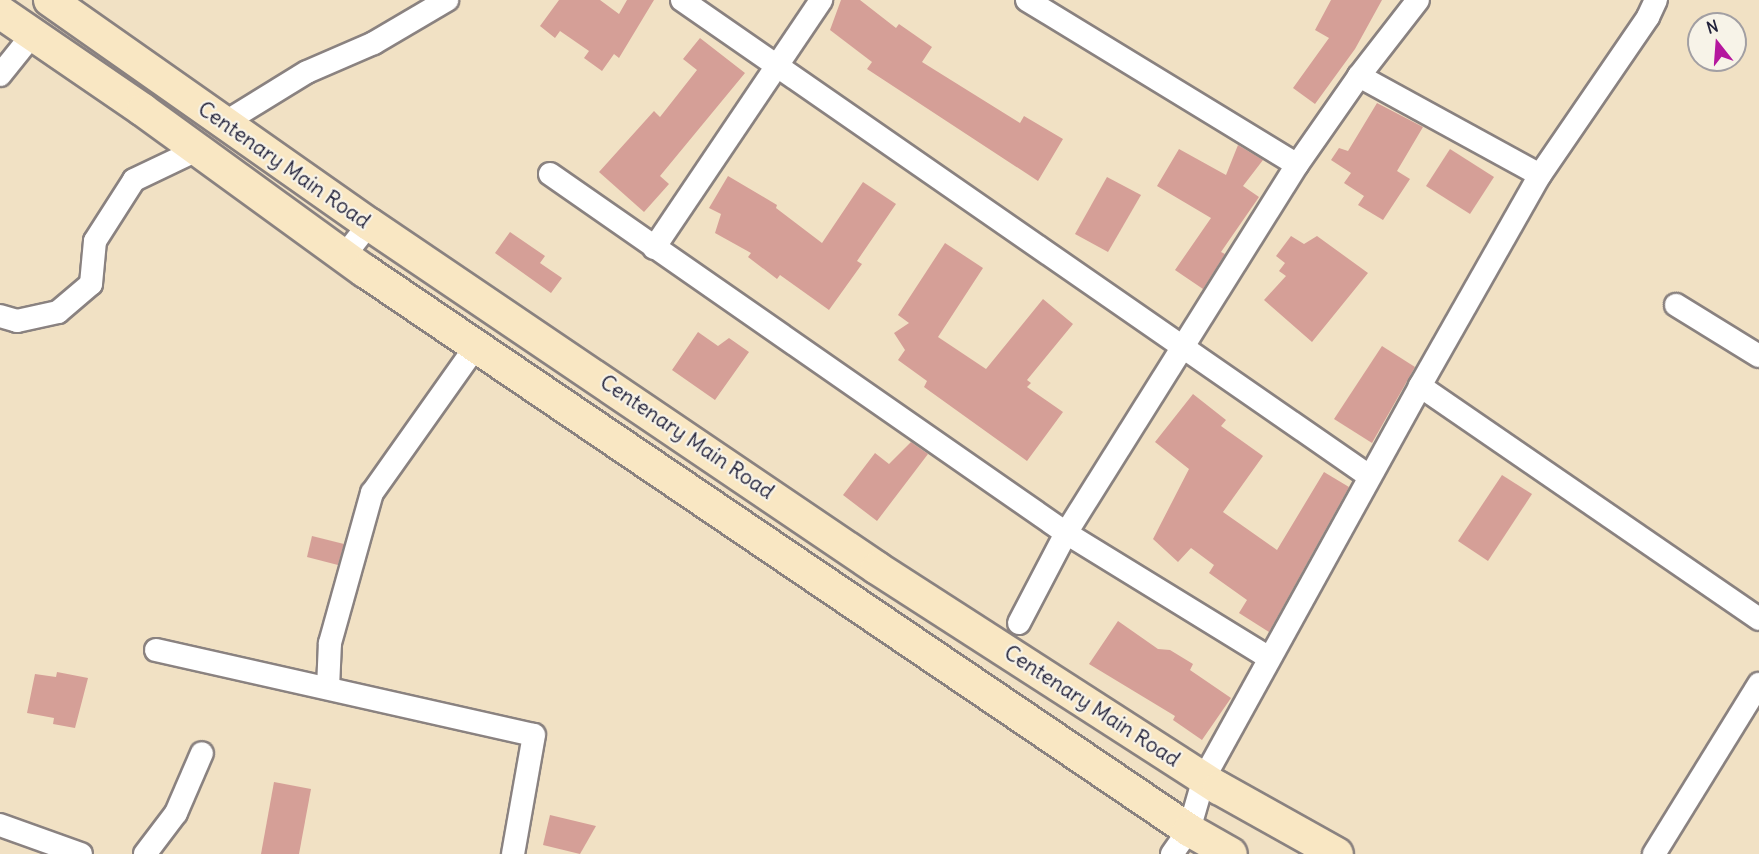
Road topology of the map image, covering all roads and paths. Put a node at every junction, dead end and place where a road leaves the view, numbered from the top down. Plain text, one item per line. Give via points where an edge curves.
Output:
1 (447, 0) edge
2 (682, 0) edge
3 (821, 0) edge
4 (1027, 0) edge
5 (1418, 0) edge
6 (1656, 0) edge
7 (60, 2) edge
8 (0, 12) edge
9 (33, 34) junction
10 (777, 63) junction
11 (0, 75) edge
12 (1359, 76) junction
13 (224, 123) junction
14 (197, 150) junction
15 (1297, 165) junction
16 (550, 174) dead end
17 (1540, 176) junction
18 (369, 224) junction
19 (654, 249) junction
20 (344, 256) junction
21 (1676, 305) dead end
22 (0, 316) edge
23 (476, 346) junction
24 (1184, 349) junction
25 (1759, 356) edge
26 (1420, 386) junction
27 (1370, 476) junction
28 (1066, 533) junction
29 (1759, 620) edge
30 (1019, 623) dead end
31 (156, 650) dead end
32 (1269, 658) junction
33 (1759, 684) edge
34 (328, 688) junction
35 (202, 753) dead end
36 (1204, 778) junction
37 (0, 825) edge
38 (1181, 842) edge
39 (81, 854) edge
40 (145, 854) edge
41 (513, 854) edge
42 (1231, 854) edge
43 (1337, 854) edge
44 (1654, 854) edge

1 - 13 street via 374,43 307,72
2 - 10 street
3 - 10 street
4 - 15 street
5 - 12 street
6 - 17 street
7 - 13 street, Centenary Main Road
8 - 9 street, Centenary Main Road
9 - 11 street
9 - 14 street, Centenary Main Road
10 - 19 street
10 - 24 street
12 - 15 street
12 - 17 street
13 - 18 street, Centenary Main Road
14 - 20 street, Centenary Main Road
14 - 22 street via 134,180 95,241 91,284 58,312 17,321
15 - 24 street
16 - 19 street
17 - 26 street
18 - 20 street
18 - 36 street, Centenary Main Road via 877,568
19 - 28 street
20 - 23 street, Centenary Main Road
21 - 25 street
23 - 34 street via 372,494 330,644
23 - 38 street, Centenary Main Road
24 - 27 street
24 - 28 street
26 - 27 street
26 - 29 street
27 - 32 street
28 - 30 street
28 - 32 street
31 - 34 street
32 - 36 street
33 - 44 street
34 - 41 street via 534,735
35 - 40 street via 176,813
36 - 38 street
36 - 43 street, Centenary Main Road
37 - 39 street
38 - 42 street, Centenary Main Road

